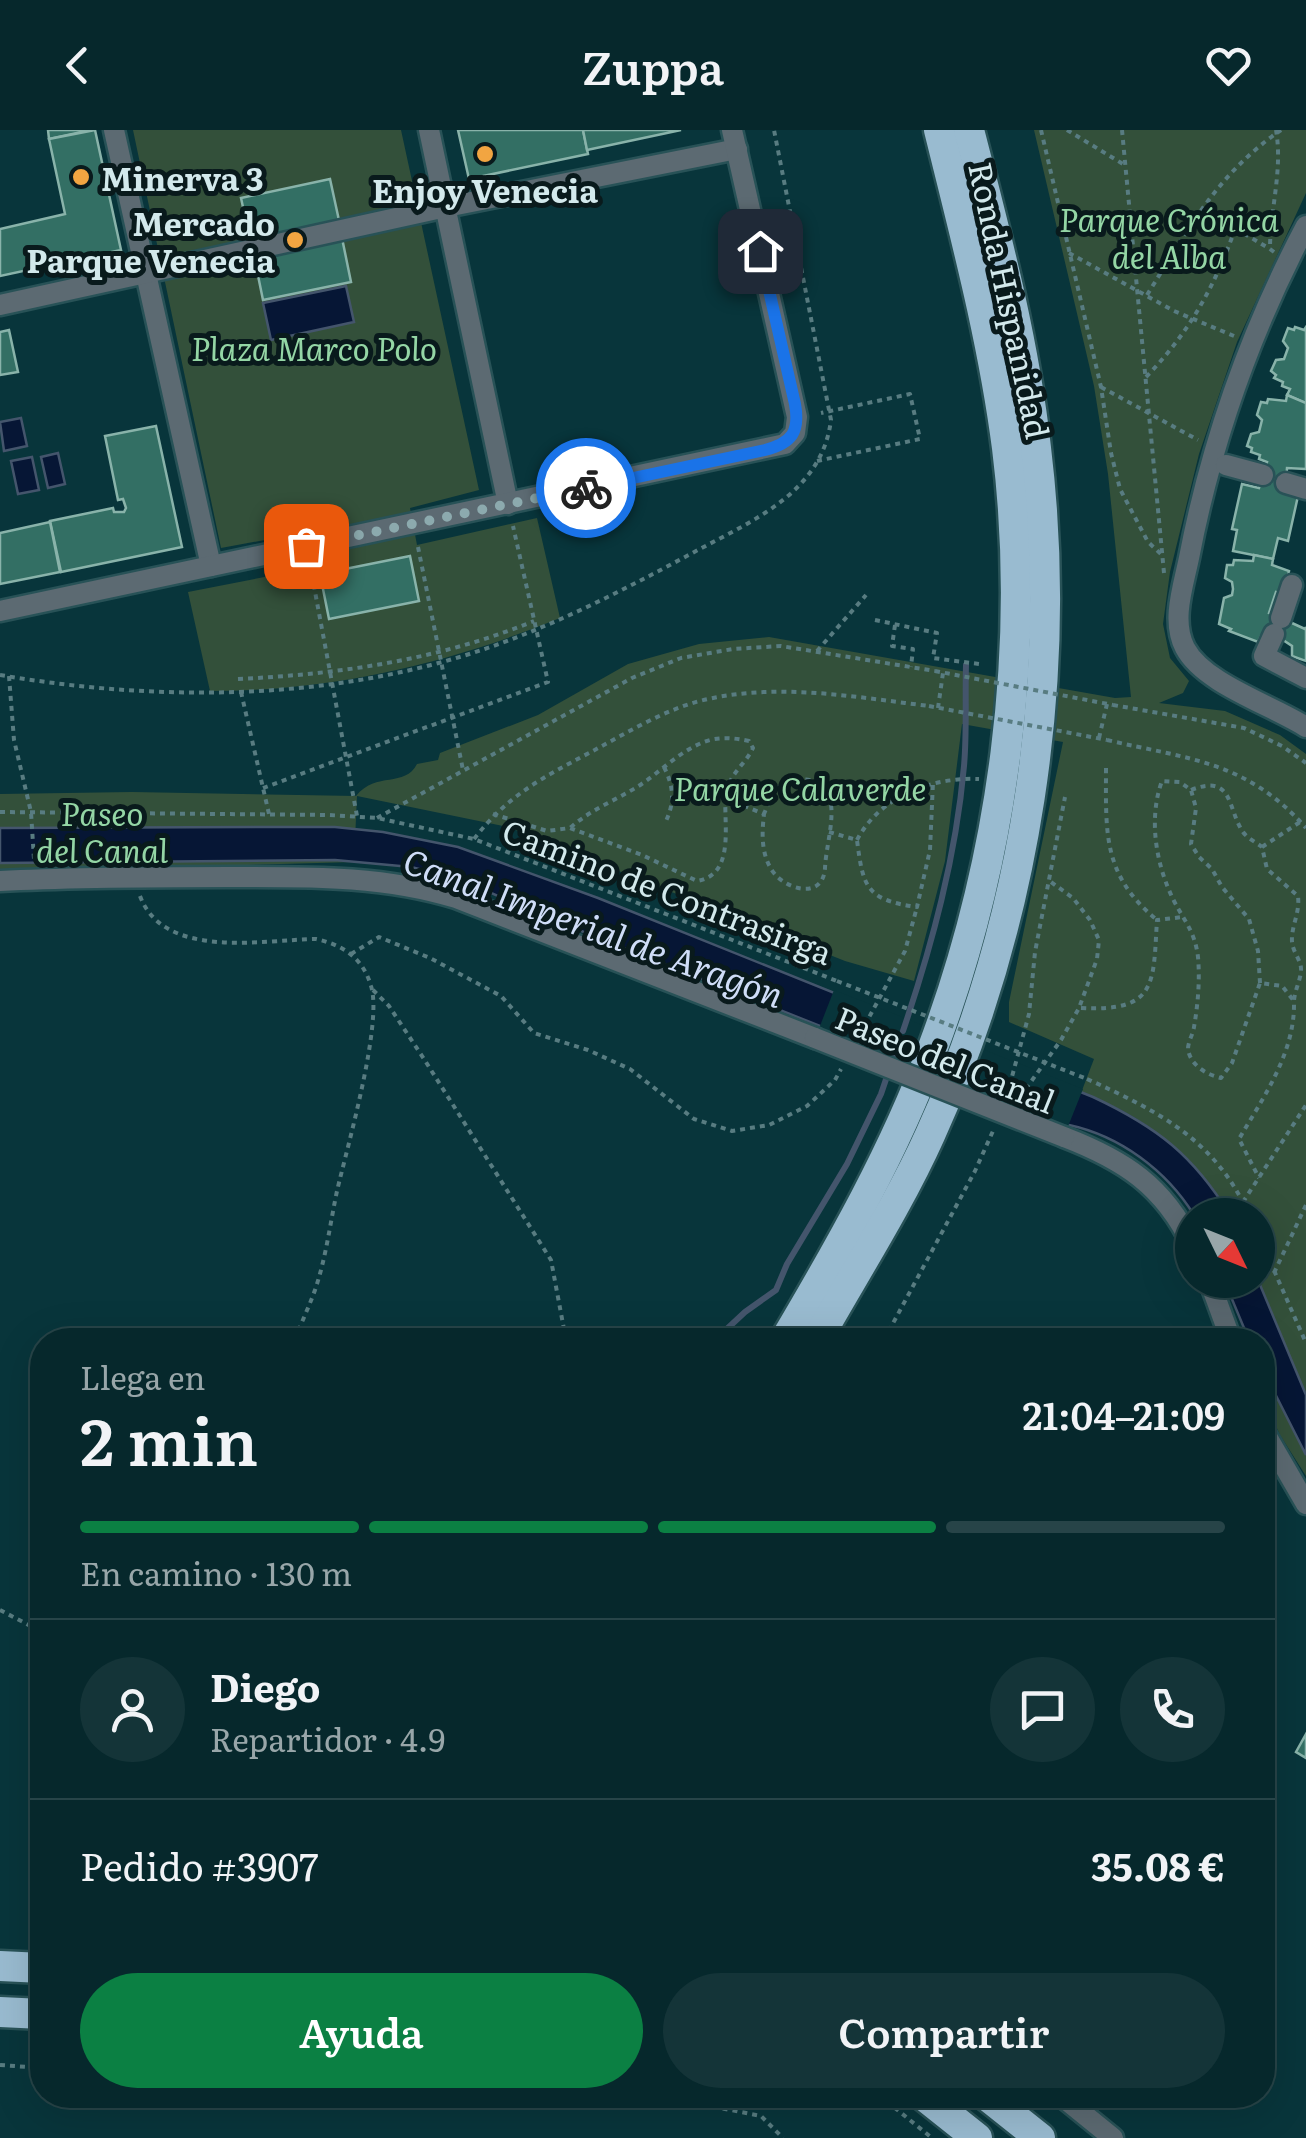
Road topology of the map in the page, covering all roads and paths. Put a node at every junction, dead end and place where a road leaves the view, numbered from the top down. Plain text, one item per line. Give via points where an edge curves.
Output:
1 (114, 130) edge
2 (429, 130) edge
3 (774, 130) edge
4 (939, 130) edge
5 (969, 130) edge
6 (1041, 130) edge
7 (1068, 130) edge
8 (1121, 131) edge
9 (1276, 131) edge
10 (735, 140) edge
11 (1125, 165) junction
12 (446, 207) junction
13 (1201, 208) junction
14 (1306, 226) edge
15 (1235, 229) junction
16 (1068, 252) junction
17 (1279, 254) junction
18 (145, 272) junction
19 (1136, 290) junction
20 (1146, 295) junction
21 (0, 305) edge
22 (1194, 320) junction
23 (1253, 342) junction
24 (1145, 378) junction
25 (1101, 388) junction
26 (830, 410) junction
27 (821, 412) dead end
28 (1148, 412) junction
29 (1220, 457) junction
30 (817, 462) junction
31 (1263, 475) dead end
32 (508, 504) junction
33 (513, 526) dead end
34 (306, 546) junction
35 (418, 547) dead end
36 (1162, 555) junction
37 (211, 566) junction
38 (1164, 573) dead end
39 (1292, 585) dead end
40 (866, 594) dead end
41 (0, 610) edge
42 (875, 620) dead end
43 (534, 622) junction
44 (895, 624) junction
45 (536, 630) junction
46 (818, 651) junction
47 (439, 653) junction
48 (441, 662) junction
49 (980, 664) dead end
50 (911, 667) junction
51 (992, 672) dead end
52 (943, 673) junction
53 (0, 674) edge
54 (331, 674) junction
55 (9, 676) junction
56 (1306, 678) edge
57 (238, 680) dead end
58 (332, 683) junction
59 (990, 690) dead end
60 (241, 692) junction
61 (1110, 705) junction
62 (938, 708) junction
63 (988, 708) dead end
64 (452, 718) junction
65 (986, 725) dead end
66 (1306, 727) edge
67 (1099, 738) junction
68 (346, 757) junction
69 (1306, 763) edge
70 (664, 767) junction
71 (1106, 768) dead end
72 (463, 770) junction
73 (933, 782) junction
74 (263, 788) junction
75 (1191, 790) junction
76 (978, 795) dead end
77 (1065, 797) dead end
78 (725, 798) junction
79 (0, 812) edge
80 (31, 812) junction
81 (269, 814) junction
82 (493, 814) junction
83 (764, 814) junction
84 (358, 817) junction
85 (377, 818) junction
86 (1300, 821) junction
87 (664, 823) dead end
88 (570, 828) junction
89 (1306, 828) edge
90 (829, 832) junction
91 (474, 839) junction
92 (857, 840) junction
93 (1262, 846) junction
94 (138, 876) junction
95 (35, 879) junction
96 (0, 881) edge
97 (1051, 882) junction
98 (917, 907) junction
99 (1183, 917) junction
100 (1156, 920) junction
101 (351, 954) junction
102 (1260, 983) junction
103 (373, 990) junction
104 (1294, 1002) junction
105 (1079, 1008) junction
106 (923, 1013) dead end
107 (916, 1030) dead end
108 (854, 1045) dead end
109 (844, 1063) dead end
110 (1306, 1105) edge
111 (1002, 1108) dead end
112 (1011, 1109) dead end
113 (998, 1123) dead end
114 (1259, 1178) junction
115 (1240, 1198) edge
116 (1246, 1198) edge
117 (1306, 1206) edge
118 (1175, 1215) edge
119 (1275, 1271) edge
120 (1275, 1275) edge
121 (1216, 1298) edge
122 (300, 1328) edge
123 (564, 1328) edge
124 (792, 1328) edge
125 (824, 1328) edge
126 (891, 1328) edge
127 (1227, 1328) edge
128 (1306, 1343) edge
129 (1275, 1450) edge
130 (1306, 1504) edge
131 (0, 1610) edge
132 (30, 1626) edge
133 (0, 1966) edge
134 (30, 1967) edge
135 (0, 2012) edge
136 (30, 2013) edge
137 (0, 2066) edge
138 (30, 2067) edge
139 (721, 2108) edge
140 (896, 2108) edge
141 (940, 2108) edge
142 (1002, 2108) edge
143 (1076, 2108) edge
144 (784, 2138) edge
145 (932, 2138) edge
146 (977, 2138) edge
147 (1040, 2138) edge
148 (1114, 2138) edge

1 - 18 street
2 - 12 street
3 - 26 path
4 - 124 highway, Ronda Hispanidad via 996,372 1008,453 1015,644 1002,772 985,877 932,1050 864,1204
5 - 125 highway, Ronda Hispanidad via 1004,266 1036,448 1045,578 1032,772 1015,882 956,1073 929,1138
6 - 16 path
7 - 11 path
8 - 11 path
9 - 13 path
9 - 17 path
10 - 12 street
10 - 32 street via 795,404 792,437 765,450
11 - 19 path
12 - 18 street
12 - 32 street
13 - 15 path
13 - 20 path
14 - 17 street
15 - 17 path
15 - 22 path
16 - 19 path
16 - 25 path
17 - 23 street
18 - 21 street
18 - 37 street
19 - 20 path
19 - 24 path
20 - 22 path
22 - 23 path
22 - 24 path
23 - 29 street
24 - 28 path
25 - 28 path
25 - 36 path via 1120,489
26 - 27 path
26 - 30 path via 828,440
26 - 30 path via 910,394 920,438
28 - 29 path
28 - 36 path
29 - 31 street
29 - 66 street via 1179,606 1183,646 1212,676
30 - 45 path via 803,484 770,511
32 - 34 street
33 - 43 path
34 - 37 street
34 - 54 path
35 - 47 path
36 - 38 path
37 - 41 street
39 - 56 street via 1264,656
40 - 46 path
42 - 44 path
43 - 45 path
43 - 47 path
44 - 49 path via 938,633 934,658
44 - 50 path via 892,646 913,649
45 - 48 path
45 - 64 path via 548,682
46 - 50 path
46 - 72 path via 782,646 681,658
47 - 48 path
47 - 54 path
48 - 58 path
48 - 64 path
50 - 52 path, bridge
51 - 59 path
52 - 61 path, bridge
52 - 62 path
53 - 55 path
54 - 57 path
54 - 58 path
55 - 60 path via 70,687
55 - 80 path via 14,740
58 - 60 path
58 - 68 path
60 - 74 path
61 - 67 path
61 - 69 path via 1244,728
62 - 67 path, bridge
62 - 82 path, bridge via 814,692 704,700 534,782
63 - 65 path
64 - 68 path
64 - 72 path
67 - 86 path, bridge via 1234,770
68 - 74 path
68 - 84 path
70 - 78 path via 708,740 749,740 753,748
70 - 87 path via 673,789
70 - 88 path
71 - 100 path via 1109,854 1126,889
72 - 85 path
73 - 76 path via 980,778
73 - 92 path via 883,808
73 - 98 path via 930,850
74 - 81 path
75 - 93 path via 1217,787 1228,795 1243,833
75 - 99 path via 1168,779 1158,794 1159,865
75 - 102 path via 1191,844 1249,918
77 - 97 path
78 - 83 path
78 - 88 path via 727,840 706,880
79 - 80 path, Camino de Contrasirga
80 - 81 path, Camino de Contrasirga
80 - 95 path
81 - 84 path, Camino de Contrasirga
82 - 88 path via 547,831
82 - 91 path
83 - 90 path via 775,790 788,781 812,780 828,792
83 - 90 path via 769,866 802,889 823,880
84 - 85 path, Camino de Contrasirga
85 - 91 path, Camino de Contrasirga
86 - 89 path
86 - 93 path
90 - 92 path
91 - 115 path, Camino de Contrasirga, bridge via 1151,1108 1177,1124
92 - 98 path via 868,888
93 - 104 path via 1266,870 1298,896 1292,939 1302,968
94 - 95 street, Paseo del Canal
94 - 101 path via 147,911 171,932 193,940 316,939
94 - 118 street, Paseo del Canal, bridge via 361,878 426,888 1064,1137 1114,1159
95 - 96 street, Paseo del Canal
97 - 105 path via 1073,898 1099,940
97 - 111 path via 1028,1014
98 - 108 path via 906,951
99 - 100 path
99 - 102 path via 1191,927 1200,981 1188,1048 1194,1064 1210,1076 1221,1078 1232,1063
100 - 105 path via 1157,958 1141,994 1112,1010
101 - 103 path
101 - 109 path via 380,937 430,958 500,996 534,1033 630,1069 694,1119 732,1131 769,1125 806,1106
102 - 104 path via 1282,986
103 - 122 path via 363,1076 316,1288
103 - 123 path via 552,1260
104 - 114 path via 1282,1064 1239,1139
105 - 112 path
106 - 107 path
110 - 114 path
113 - 126 path
114 - 116 path
117 - 119 path
120 - 128 path
121 - 127 street
129 - 130 street
131 - 132 path
133 - 134 highway
135 - 136 highway
137 - 138 path
139 - 144 path via 762,2116
140 - 145 path
141 - 146 highway
142 - 147 highway
143 - 148 street

